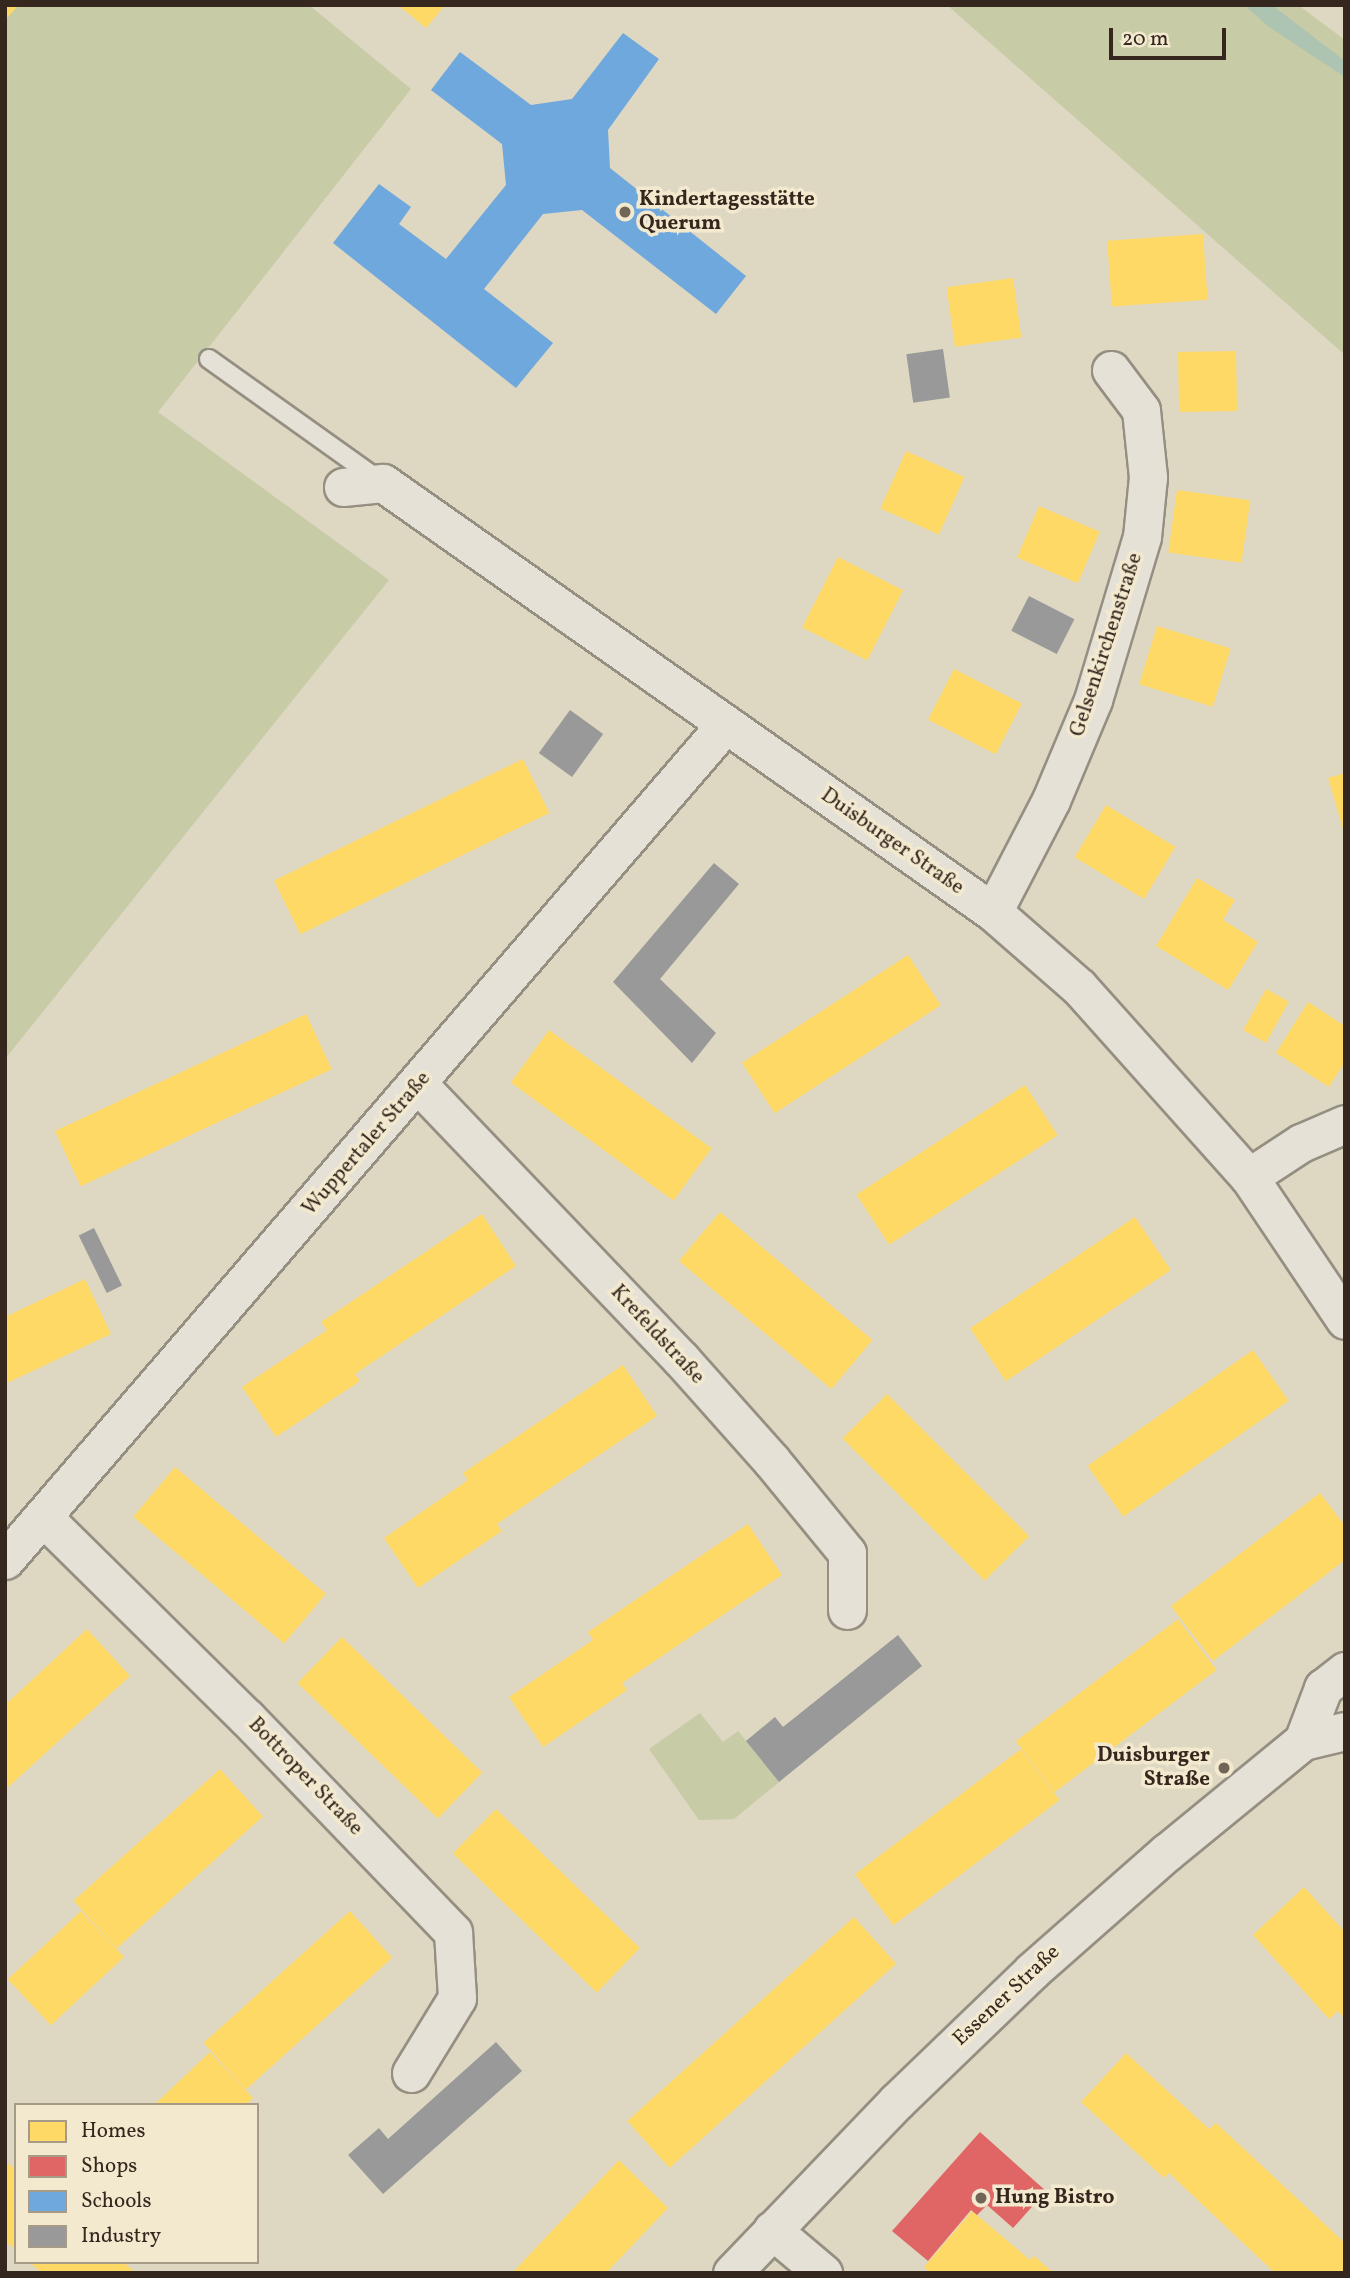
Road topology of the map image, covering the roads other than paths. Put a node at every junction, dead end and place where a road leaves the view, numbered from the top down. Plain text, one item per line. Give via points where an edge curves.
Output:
1 (209, 359) dead end
2 (1111, 370) dead end
3 (383, 483) junction
4 (343, 487) dead end
5 (725, 725) junction
6 (993, 912) junction
7 (418, 1084) junction
8 (1345, 1124) edge
9 (1249, 1177) junction
10 (1345, 1320) edge
11 (43, 1517) junction
12 (5, 1560) edge
13 (847, 1610) dead end
14 (1345, 1671) edge
15 (1345, 1731) edge
16 (1303, 1741) junction
17 (411, 2073) dead end
18 (772, 2230) junction
19 (732, 2273) edge
20 (823, 2273) edge

1 - 3 lane
2 - 6 street, Gelsenkirchenstraße via 1141,410 1147,477 1142,537 1093,700 1051,800
3 - 4 street
3 - 5 street, Duisburger Straße
5 - 6 street, Duisburger Straße
5 - 7 street, Wuppertaler Straße
6 - 9 street, Duisburger Straße via 1079,987
7 - 11 street, Wuppertaler Straße
7 - 13 street, Krefeldstraße via 681,1359 847,1553
8 - 9 street via 1301,1143
9 - 10 street, Duisburger Straße
11 - 12 street, Wuppertaler Straße
11 - 17 street, Bottroper Straße via 247,1718 453,1932 457,1998
14 - 16 street via 1323,1688
15 - 16 street, Essener Straße
16 - 18 street, Essener Straße via 1032,1971
18 - 19 street, Essener Straße
18 - 20 street

